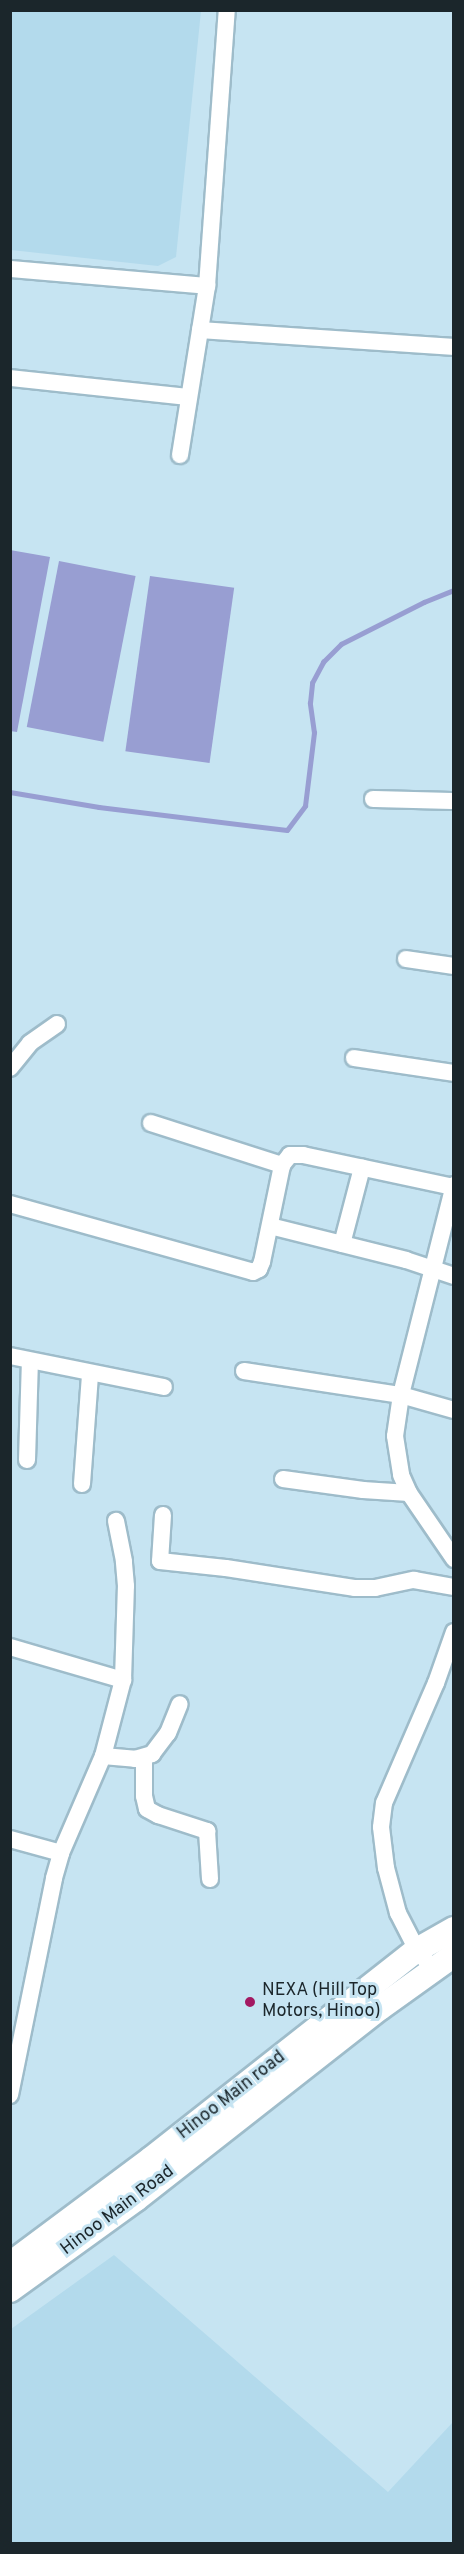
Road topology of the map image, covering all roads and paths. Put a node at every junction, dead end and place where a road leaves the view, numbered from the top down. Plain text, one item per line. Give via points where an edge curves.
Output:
1 (227, 10) edge
2 (10, 269) edge
3 (207, 286) junction
4 (200, 330) junction
5 (453, 347) edge
6 (10, 378) edge
7 (187, 397) junction
8 (180, 455) dead end
9 (373, 800) dead end
10 (453, 801) edge
11 (406, 959) dead end
12 (453, 966) edge
13 (57, 1024) dead end
14 (354, 1058) dead end
15 (10, 1068) edge
16 (453, 1073) edge
17 (151, 1124) dead end
18 (282, 1165) junction
19 (362, 1168) junction
20 (453, 1186) edge
21 (10, 1204) edge
22 (270, 1226) junction
23 (342, 1244) junction
24 (433, 1268) junction
25 (453, 1276) edge
26 (10, 1356) edge
27 (30, 1361) junction
28 (244, 1371) dead end
29 (90, 1374) junction
30 (164, 1387) dead end
31 (401, 1395) junction
32 (453, 1410) edge
33 (27, 1460) dead end
34 (283, 1479) dead end
35 (82, 1484) dead end
36 (409, 1493) junction
37 (163, 1515) dead end
38 (116, 1521) dead end
39 (453, 1559) edge
40 (453, 1587) edge
41 (453, 1632) edge
42 (10, 1647) edge
43 (123, 1680) junction
44 (180, 1704) dead end
45 (103, 1756) junction
46 (144, 1758) junction
47 (10, 1839) edge
48 (61, 1853) junction
49 (210, 1879) dead end
50 (453, 1929) edge
51 (417, 1950) junction
52 (453, 1955) edge
53 (433, 1969) junction
54 (10, 2014) edge
55 (28, 2016) junction
56 (10, 2095) edge
57 (10, 2264) edge
58 (10, 2289) edge

1 - 3 street
2 - 3 street
3 - 4 street
4 - 5 street
4 - 7 street
6 - 7 street
7 - 8 street
9 - 10 street
11 - 12 street
13 - 15 street via 30,1043
14 - 16 street
17 - 18 street
18 - 19 street via 286,1158 297,1154
18 - 22 street
19 - 20 street
19 - 23 street
20 - 24 street
21 - 22 street via 253,1272 262,1262
22 - 23 street
23 - 24 street
24 - 25 street
24 - 31 street
26 - 27 street
27 - 29 street
27 - 33 street
28 - 31 street
29 - 30 street
29 - 35 street
31 - 32 street
31 - 36 street via 395,1436 397,1462
34 - 36 street
36 - 39 street
37 - 40 street via 160,1561 355,1588 414,1580
38 - 43 street via 126,1586
41 - 51 street via 381,1814 381,1841 392,1891 404,1929
42 - 43 street
43 - 45 street
44 - 46 street via 160,1746
45 - 46 street
45 - 48 street
46 - 49 street via 147,1809 207,1832
47 - 48 street
48 - 55 street via 42,1929
50 - 51 main road, Hinoo Main road
51 - 53 street
51 - 57 main road, Hinoo Main road
52 - 53 main road, Hinoo Main Road
53 - 58 main road, Hinoo Main Road via 136,2199
54 - 55 street
55 - 56 street

